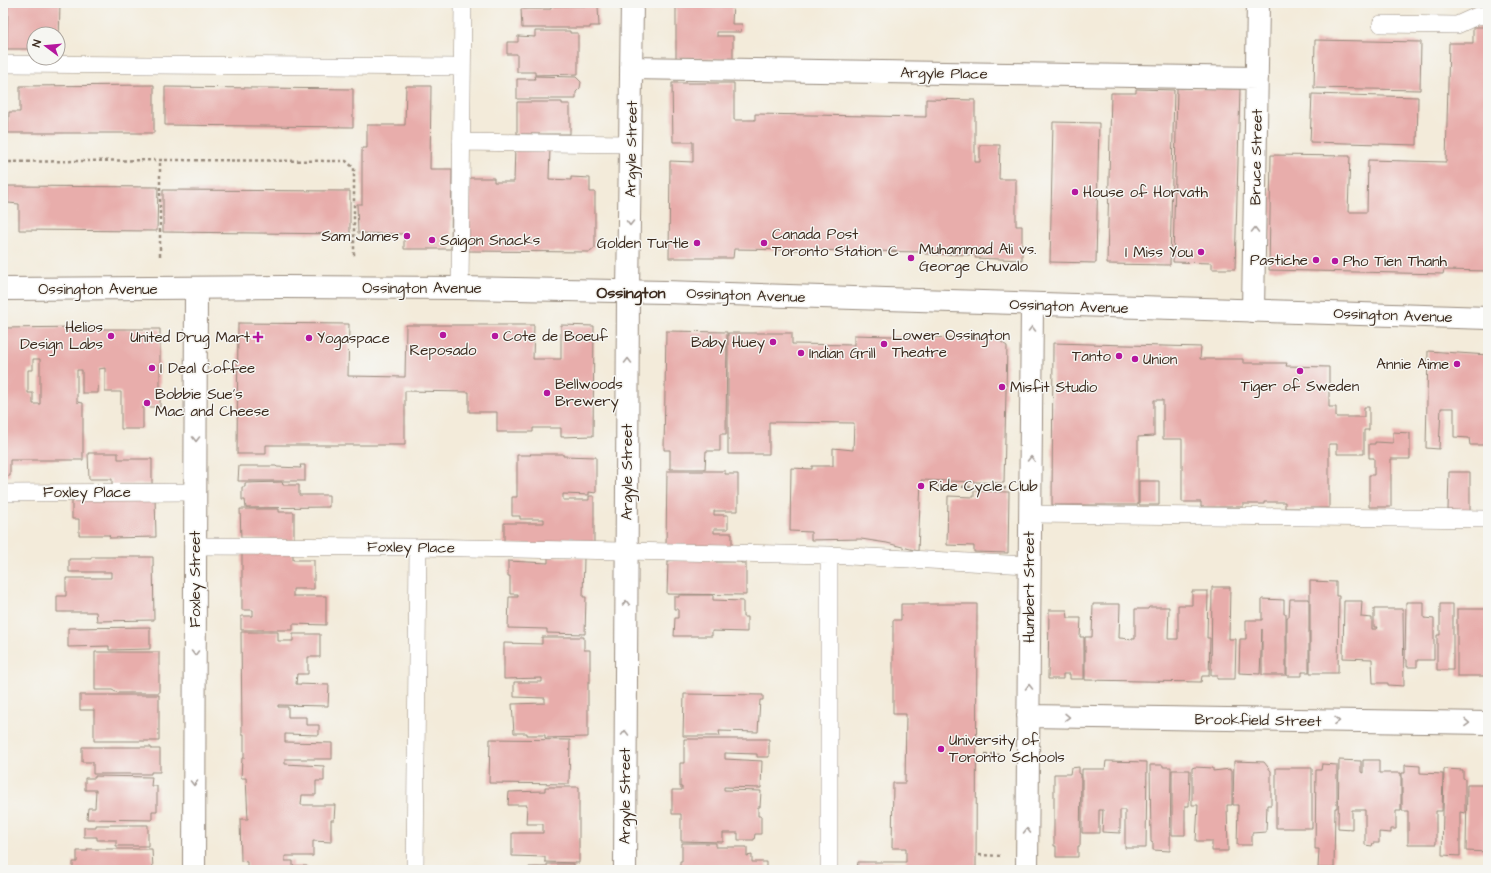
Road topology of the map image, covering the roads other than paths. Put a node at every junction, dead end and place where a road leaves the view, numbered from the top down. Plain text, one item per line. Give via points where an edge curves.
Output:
1 (462, 3) edge
2 (632, 3) edge
3 (1258, 3) edge
4 (1488, 15) edge
5 (1381, 24) dead end
6 (3, 64) edge
7 (462, 67) junction
8 (631, 68) junction
9 (1257, 78) junction
10 (461, 142) junction
11 (631, 150) junction
12 (196, 288) junction
13 (460, 288) junction
14 (3, 289) edge
15 (628, 292) junction
16 (1032, 304) junction
17 (1253, 311) junction
18 (1488, 318) edge
19 (196, 492) junction
20 (3, 493) edge
21 (1030, 514) junction
22 (1488, 519) edge
23 (195, 546) junction
24 (418, 547) junction
25 (627, 551) junction
26 (829, 556) junction
27 (1030, 565) junction
28 (1028, 716) junction
29 (1488, 723) edge
30 (194, 870) edge
31 (415, 870) edge
32 (624, 870) edge
33 (829, 870) edge
34 (1027, 870) edge

1 - 7 lane
2 - 8 street, Argyle Street
3 - 9 street, Bruce Street
4 - 5 lane via 1477,16 1457,25
6 - 7 lane
7 - 10 lane
8 - 9 street, Argyle Place
8 - 11 street, Argyle Street
17 -> 9 street, Bruce Street
10 - 11 lane
10 - 13 lane
11 -> 15 street, Argyle Street
12 - 13 street, Ossington Avenue
12 - 14 street, Ossington Avenue
12 -> 19 street, Foxley Street
13 - 15 street, Ossington Avenue
15 - 16 street, Ossington Avenue
25 -> 15 street, Argyle Street
16 - 17 street, Ossington Avenue
21 -> 16 street, Humbert Street
17 - 18 street, Ossington Avenue
19 - 20 lane, Foxley Place
19 - 23 street, Foxley Street
21 - 22 lane
21 - 27 street, Humbert Street
23 - 24 lane, Foxley Place
23 -> 30 street, Foxley Street
24 - 25 lane, Foxley Place
24 - 31 lane
25 - 26 lane, Foxley Place
32 -> 25 street, Argyle Street
26 - 27 lane, Foxley Place
26 - 33 lane
28 -> 27 street, Humbert Street
28 -> 29 street, Brookfield Street
34 -> 28 street, Humbert Street

